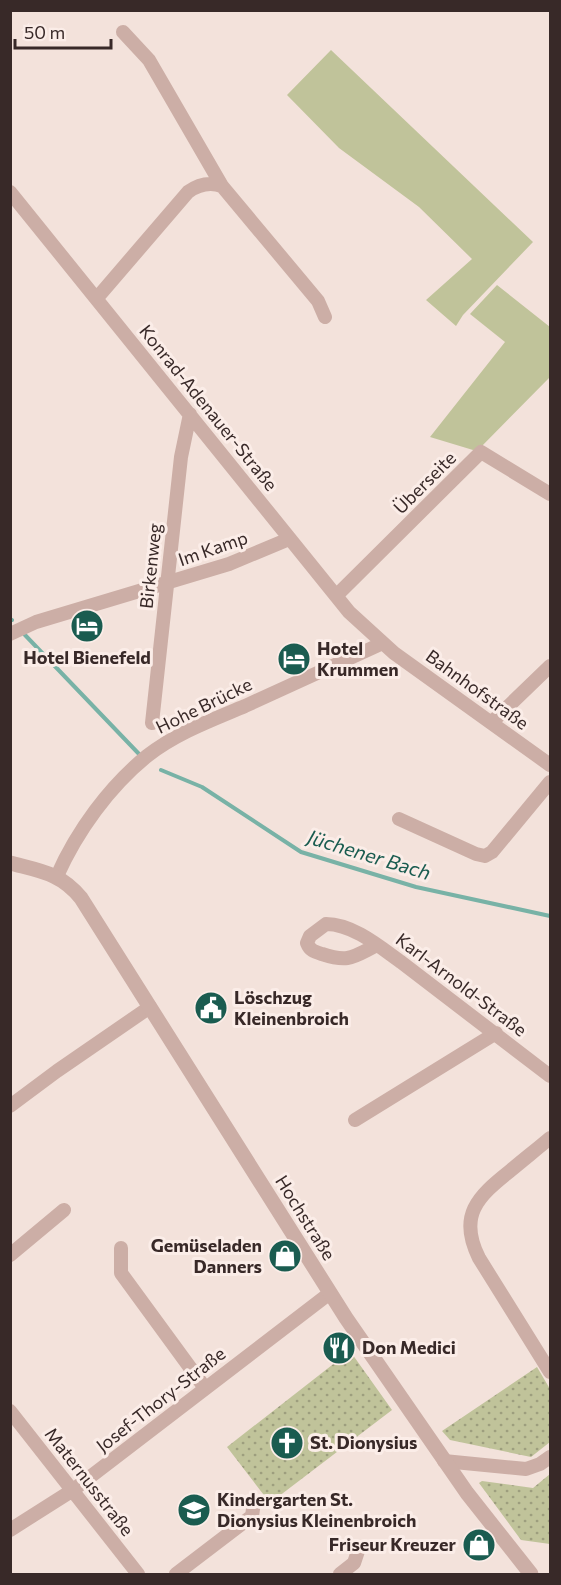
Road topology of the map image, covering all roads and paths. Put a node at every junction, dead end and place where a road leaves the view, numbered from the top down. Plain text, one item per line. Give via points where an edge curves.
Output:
1 (123, 32) dead end
2 (222, 186) junction
3 (10, 192) edge
4 (97, 298) junction
5 (325, 317) dead end
6 (190, 414) junction
7 (550, 494) edge
8 (289, 538) junction
9 (168, 583) junction
10 (336, 596) junction
11 (10, 634) edge
12 (383, 643) junction
13 (550, 666) edge
14 (152, 723) dead end
15 (491, 723) junction
16 (550, 765) edge
17 (550, 782) edge
18 (399, 819) dead end
19 (10, 863) edge
20 (57, 876) junction
21 (377, 945) dead end
22 (150, 1007) junction
23 (496, 1034) junction
24 (550, 1076) edge
25 (10, 1106) edge
26 (355, 1120) dead end
27 (550, 1138) edge
28 (64, 1210) dead end
29 (121, 1248) dead end
30 (10, 1255) edge
31 (330, 1293) junction
32 (550, 1372) edge
33 (205, 1388) junction
34 (10, 1411) edge
35 (550, 1457) edge
36 (444, 1461) junction
37 (73, 1490) junction
38 (254, 1502) dead end
39 (10, 1530) edge
40 (359, 1548) dead end
41 (138, 1575) edge
42 (176, 1575) edge
43 (340, 1575) edge
44 (531, 1575) edge

1 - 2 street via 149,60
2 - 4 street via 202,185 188,192
2 - 5 street via 318,301
3 - 4 street, Konrad-Adenauer-Straße
4 - 6 street, Konrad-Adenauer-Straße
6 - 8 street, Konrad-Adenauer-Straße
6 - 9 street, Birkenweg via 181,457
7 - 10 street, Überseite via 482,452
8 - 9 street, Im Kamp via 229,564
8 - 10 street, Konrad-Adenauer-Straße
9 - 11 street, Im Kamp via 36,622
9 - 14 street, Birkenweg
10 - 12 street, Konrad-Adenauer-Straße
12 - 15 street, Bahnhofstraße
12 - 20 street, Hohe Brücke via 188,731 155,750 101,804
13 - 15 street
15 - 16 street, Bahnhofstraße
17 - 18 street via 488,855 476,854
19 - 20 street
20 - 22 street, Hochstraße via 81,898
21 - 23 street, Karl-Arnold-Straße
22 - 25 street
22 - 31 street, Hochstraße
23 - 24 street, Karl-Arnold-Straße
23 - 26 street
27 - 32 street via 483,1194 473,1209 470,1225 479,1258
28 - 30 street
29 - 33 street via 121,1273
31 - 33 street, Josef-Thory-Straße
31 - 36 street, Hochstraße
33 - 37 street, Josef-Thory-Straße
34 - 37 street, Maternusstraße
35 - 36 street via 526,1468
36 - 44 street, Hochstraße
37 - 39 street, Josef-Thory-Straße
37 - 41 street, Maternusstraße
38 - 42 street via 252,1516
40 - 43 street via 354,1563

